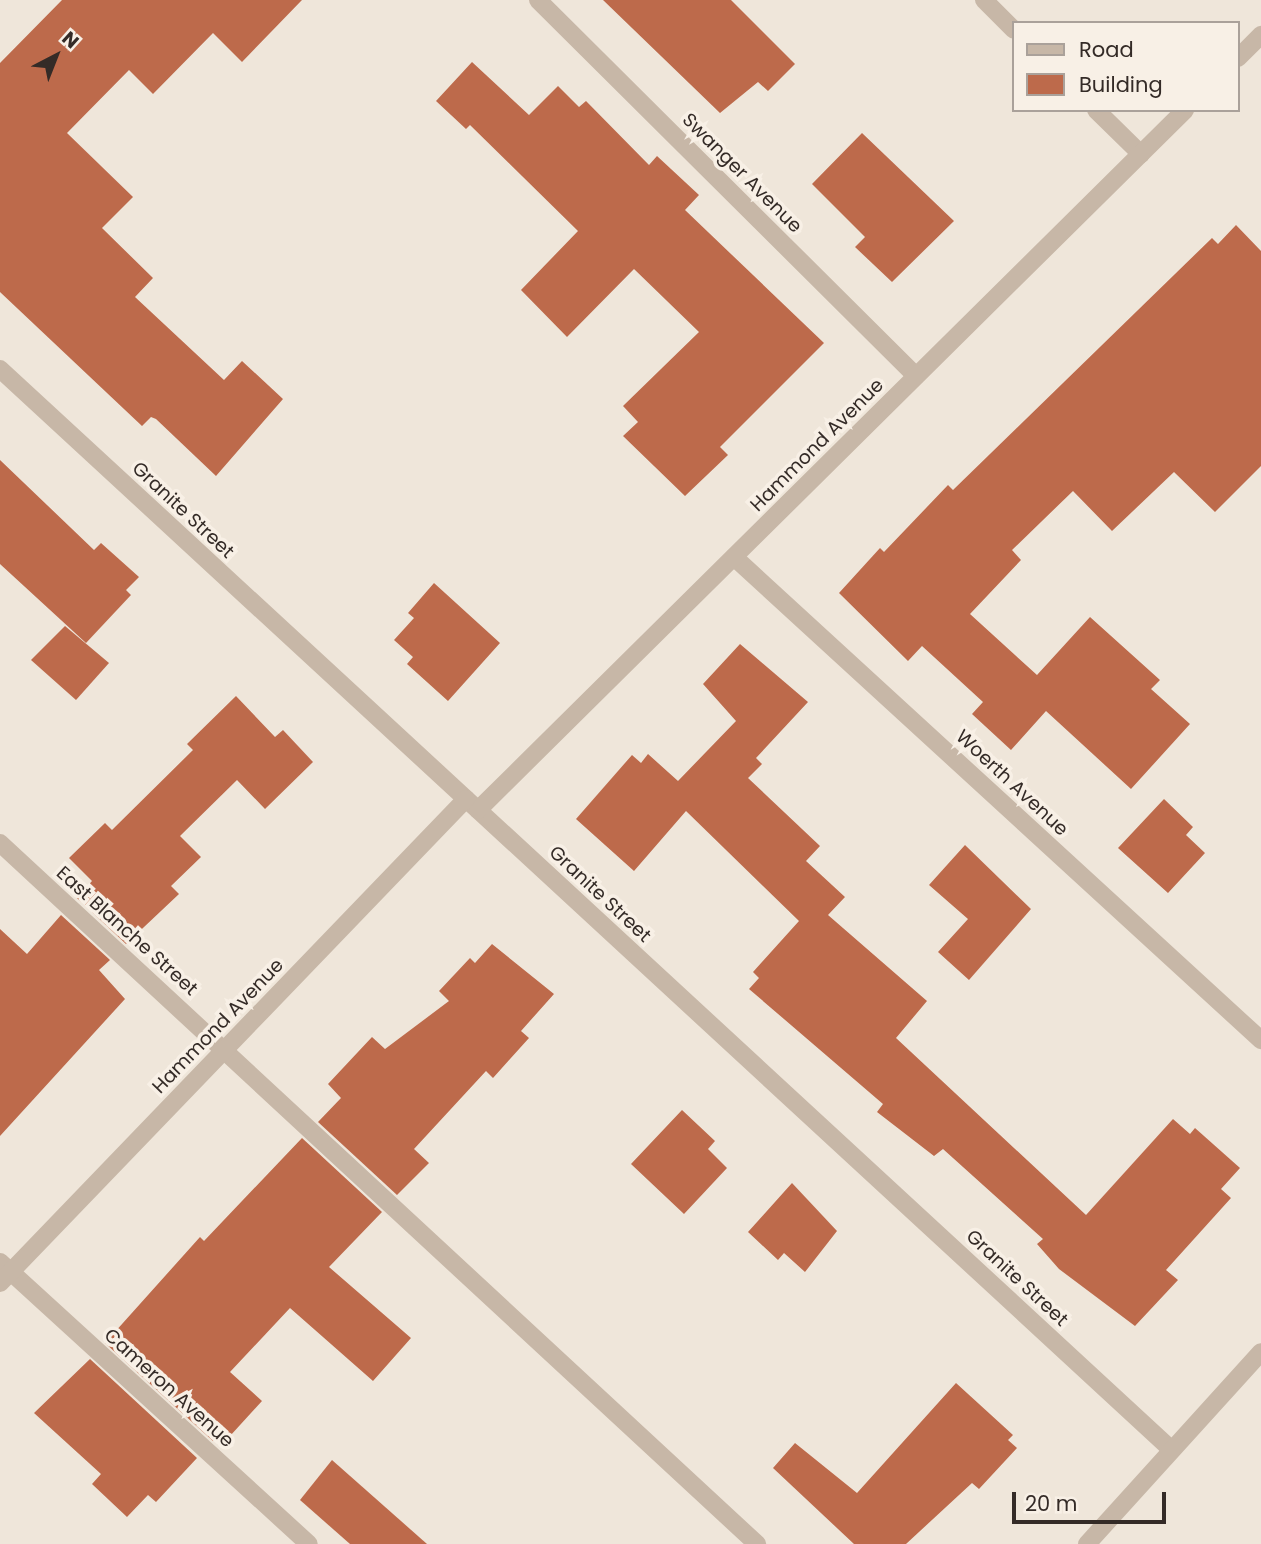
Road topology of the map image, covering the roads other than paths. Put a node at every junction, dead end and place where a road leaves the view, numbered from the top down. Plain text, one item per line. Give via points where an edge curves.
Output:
1 (538, 0) edge
2 (984, 0) edge
3 (1012, 28) edge
4 (1261, 35) edge
5 (1240, 56) edge
6 (1098, 112) edge
7 (1183, 112) edge
8 (1141, 154) junction
9 (0, 369) edge
10 (916, 376) junction
11 (734, 557) junction
12 (472, 805) junction
13 (0, 844) edge
14 (1261, 1040) edge
15 (225, 1049) junction
16 (3, 1272) edge
17 (1261, 1352) edge
18 (1172, 1450) junction
19 (309, 1544) edge
20 (757, 1544) edge
21 (1087, 1544) edge

1 - 10 street, Swanger Avenue
2 - 3 street
4 - 5 street
6 - 8 street
7 - 8 street, Hammond Avenue
8 - 10 street, Hammond Avenue
9 - 12 street, Granite Street
10 - 11 street, Hammond Avenue
11 - 12 street, Hammond Avenue
11 - 14 street, Woerth Avenue
12 - 15 street, Hammond Avenue
12 - 18 street, Granite Street
13 - 15 street, East Blanche Street
15 - 16 street, Hammond Avenue
15 - 20 street, East Blanche Street
16 - 19 street, Cameron Avenue
17 - 18 street
18 - 21 street

